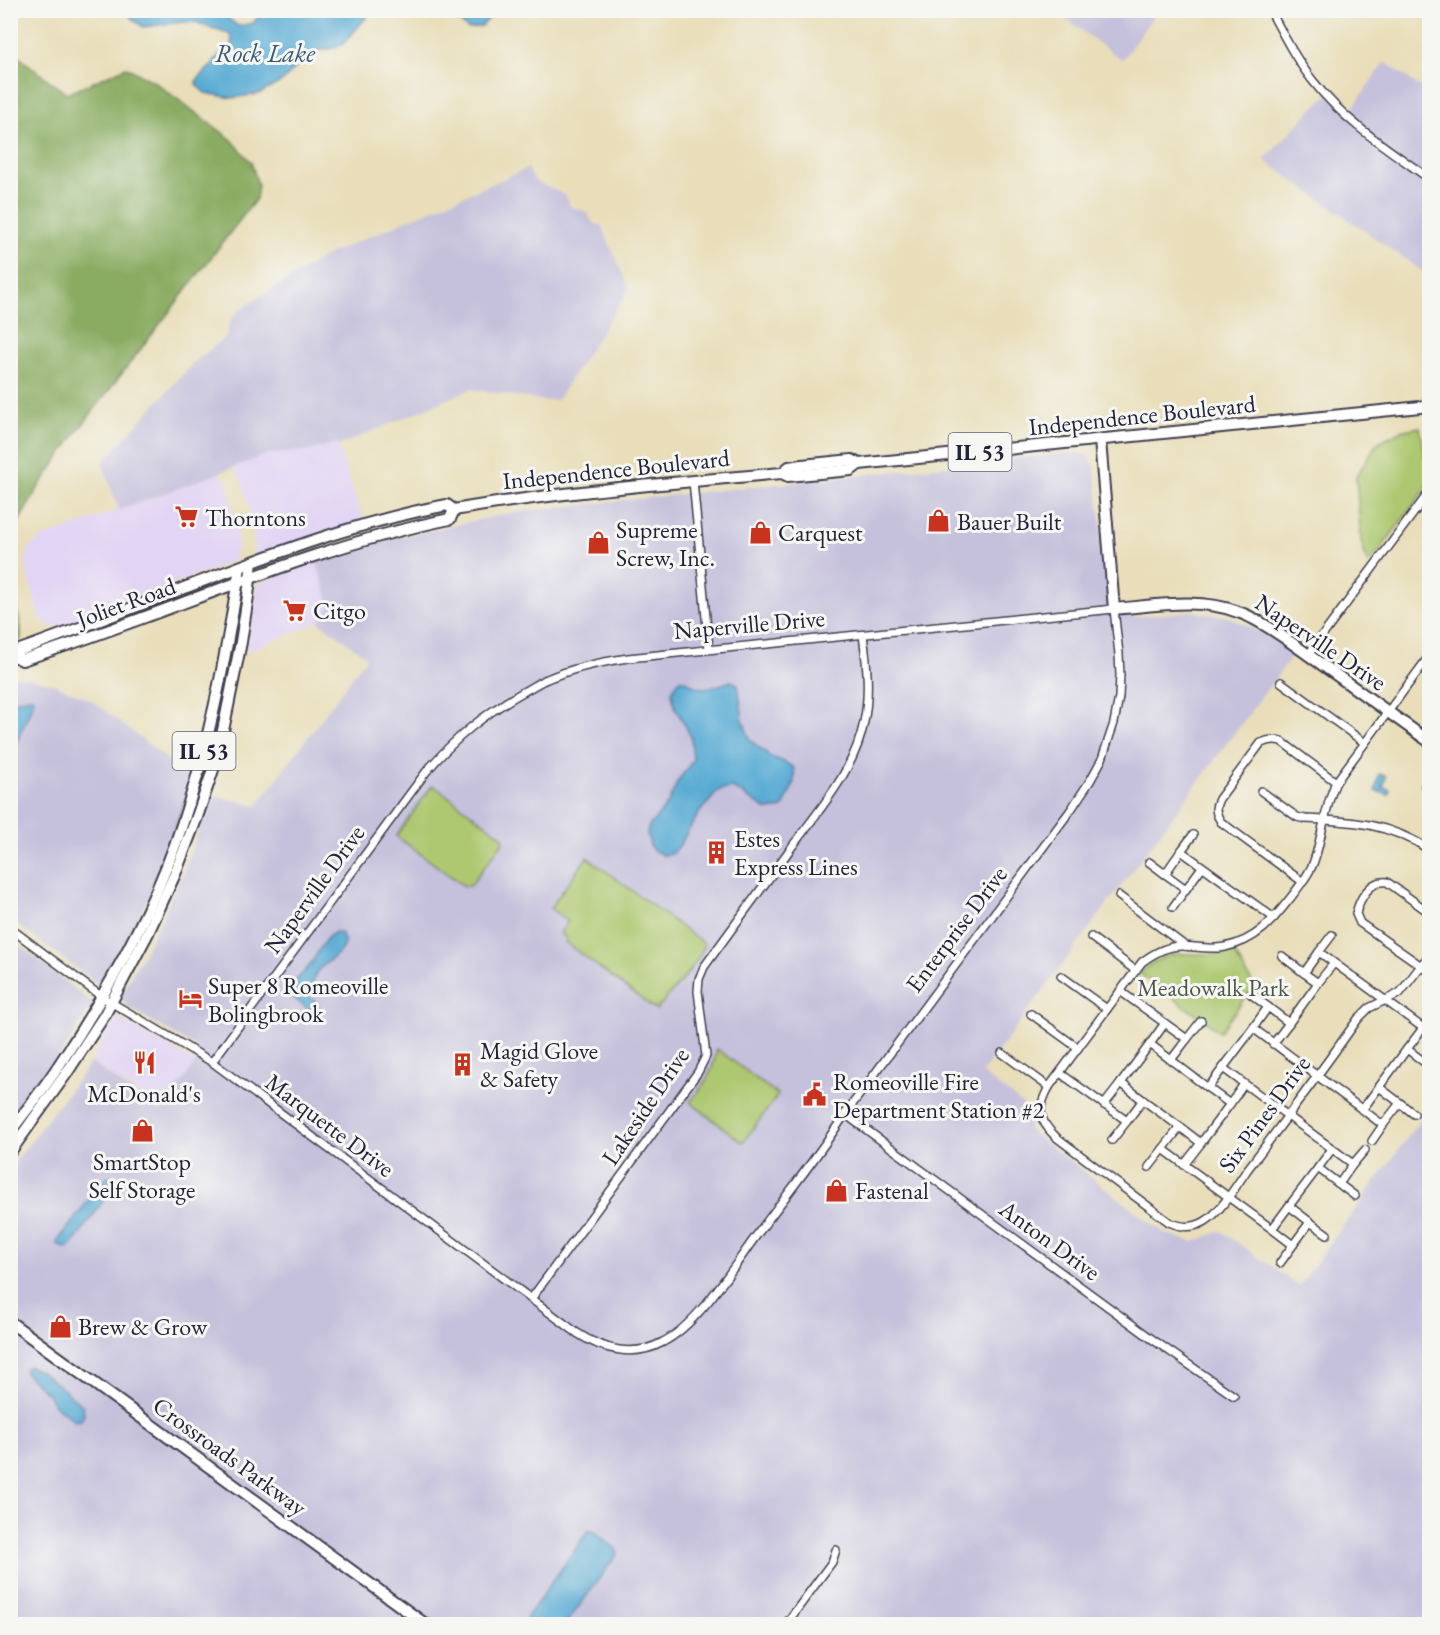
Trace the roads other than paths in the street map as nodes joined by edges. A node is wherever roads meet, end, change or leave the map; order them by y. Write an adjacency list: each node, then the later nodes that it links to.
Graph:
1 (1270, 10): 2 (street)
2 (1430, 179)
3 (1430, 406): 4 (main road, Independence Boulevard / IL 53)
4 (1101, 440): 5 (main road, Independence Boulevard / IL 53); 12 (main road, Enterprise Drive)
5 (693, 481): 7 (main road, Independence Boulevard / IL 53); 14 (street)
6 (1430, 491): 15 (street)
7 (454, 510): 8 (main road, Independence Boulevard / IL 53); 10 (main road, Independence Boulevard / IL 53)
8 (252, 562): 9 (main road, Independence Boulevard / IL 53); 10 (main road, IL 53)
9 (240, 567): 11 (main road, IL 53); 17 (main road, Joliet Road)
10 (251, 579): 11 (main road, Joliet Road); 53 (main road, IL 53)
11 (237, 584): 17 (main road, Joliet Road); 53 (main road, IL 53)
12 (1114, 609): 13 (street, Naperville Drive); 15 (main road, Naperville Drive); 86 (street, Enterprise Drive)
13 (863, 635): 14 (street, Naperville Drive); 113 (street, Lakeside Drive)
14 (709, 649): 71 (street, Naperville Drive)
15 (1308, 655): 19 (main road, Naperville Drive)
16 (1430, 655): 19 (street)
17 (13, 657)
18 (1281, 682): 21 (street)
19 (1388, 712): 20 (main road, Naperville Drive); 21 (street)
20 (1430, 742)
21 (1365, 743): 22 (street)
22 (1336, 782): 24 (street); 31 (street)
23 (1261, 791): 24 (street)
24 (1324, 820): 26 (street); 31 (street)
25 (1193, 835): 27 (street)
26 (1430, 850)
27 (1181, 851): 29 (street); 30 (street)
28 (1149, 862): 30 (street)
29 (1202, 867): 32 (street); 36 (street)
30 (1165, 874): 32 (street)
31 (1303, 882): 36 (street)
32 (1186, 889): 34 (street)
33 (1119, 896): 40 (street)
34 (1173, 907)
35 (1430, 913): 45 (street)
36 (1274, 918): 40 (street)
37 (10, 928): 53 (street, Marquette Drive)
38 (1332, 935): 41 (street)
39 (1091, 937): 46 (street)
40 (1185, 946): 46 (street)
41 (1319, 952): 44 (street); 48 (street)
42 (1430, 954): 45 (street, Six Pines Drive)
43 (1282, 956): 48 (street)
44 (1334, 963): 50 (street); 54 (street)
45 (1421, 966): 47 (street); 54 (street, Six Pines Drive)
46 (1135, 970): 51 (street)
47 (1430, 972)
48 (1304, 973): 50 (street)
49 (1060, 976): 56 (street)
50 (1318, 983): 60 (street)
51 (1120, 991): 56 (street); 59 (street)
52 (1251, 994): 55 (street)
53 (107, 1000): 71 (street, Marquette Drive); 92 (main road, IL 53); 99 (main road, IL 53)
54 (1385, 1000): 62 (street); 75 (street, Six Pines Drive)
55 (1268, 1007): 60 (street); 61 (street)
56 (1107, 1009): 67 (street)
57 (1031, 1014): 67 (street)
58 (1201, 1021): 64 (street)
59 (1165, 1023): 64 (street); 65 (street)
60 (1289, 1023): 66 (street)
61 (1253, 1028): 66 (street); 73 (street)
62 (1423, 1028): 63 (street); 68 (street)
63 (1430, 1033)
64 (1187, 1039): 70 (street)
65 (1150, 1044): 70 (street); 76 (street)
66 (1273, 1044): 75 (street)
67 (1078, 1048): 74 (street)
68 (1407, 1049): 72 (street); 79 (street)
69 (1002, 1053): 78 (street)
70 (1171, 1060): 80 (street)
71 (212, 1062): 113 (street, Marquette Drive)
72 (1429, 1064)
73 (1223, 1068): 77 (street); 80 (street)
74 (1060, 1073): 78 (street); 84 (street)
75 (1317, 1076): 85 (street); 88 (street, Six Pines Drive)
76 (1121, 1083): 81 (street); 84 (street)
77 (1244, 1084): 83 (street); 88 (street)
78 (1048, 1087): 106 (street, Six Pines Drive)
79 (1378, 1087): 82 (street); 85 (street)
80 (1208, 1088): 83 (street)
81 (1143, 1100): 89 (street); 91 (street)
82 (1400, 1103): 87 (street); 90 (street)
83 (1230, 1104): 95 (street)
84 (1104, 1106): 89 (street)
85 (1362, 1110): 90 (street)
86 (845, 1114): 115 (street, Enterprise Drive); 116 (street, Anton Drive)
87 (1414, 1114)
88 (1288, 1116): 97 (street); 106 (street, Six Pines Drive)
89 (1127, 1121): 93 (street)
90 (1383, 1125): 94 (street)
91 (1180, 1127): 95 (street); 96 (street)
92 (10, 1132)
93 (1112, 1140)
94 (1372, 1141)
95 (1201, 1143): 101 (street)
96 (1163, 1149): 101 (street); 102 (street)
97 (1332, 1149): 100 (street); 103 (street)
98 (1365, 1150): 100 (street)
99 (10, 1152)
100 (1353, 1164): 104 (street)
101 (1184, 1165): 106 (street)
102 (1149, 1167)
103 (1318, 1168): 104 (street); 107 (street)
104 (1339, 1184): 105 (street)
105 (1355, 1196)
106 (1227, 1197): 109 (street)
107 (1289, 1206): 108 (street); 109 (street)
108 (1310, 1222): 110 (street); 111 (street)
109 (1272, 1229): 111 (street)
110 (1327, 1234)
111 (1293, 1245): 112 (street)
112 (1280, 1263)
113 (531, 1299): 115 (street, Marquette Drive)
114 (10, 1322): 118 (main road, Crossroads Parkway)
115 (626, 1351)
116 (1234, 1396)
117 (836, 1550): 119 (street)
118 (425, 1624)
119 (786, 1624)

